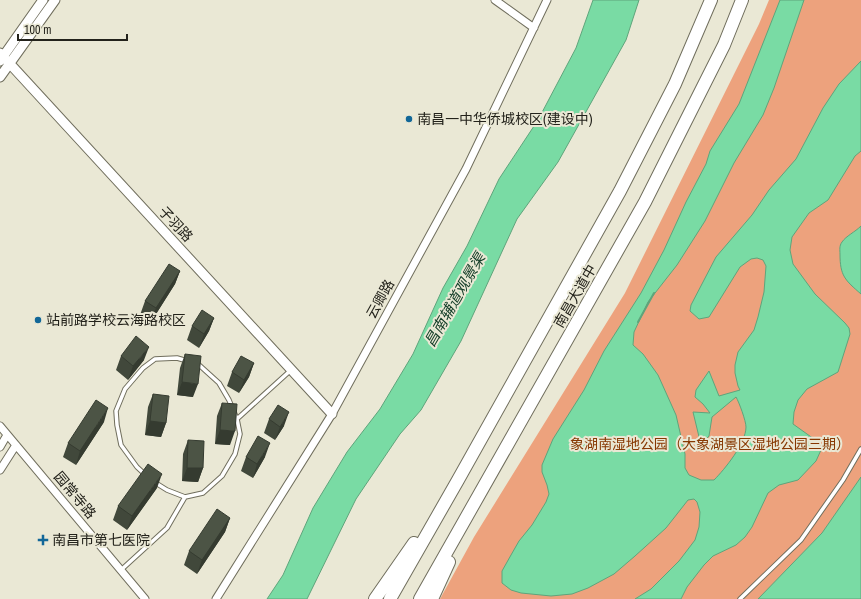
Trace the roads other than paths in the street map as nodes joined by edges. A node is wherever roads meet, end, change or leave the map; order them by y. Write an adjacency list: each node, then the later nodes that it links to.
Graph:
1 (43, 0): 8 (street)
2 (54, 0): 8 (street)
3 (495, 0): 7 (street)
4 (547, 0): 7 (street, 云卿路)
5 (711, 0): 19 (highway, 南昌大道中)
6 (742, 0): 21 (highway, 南昌大道中)
7 (534, 28): 11 (street, 云卿路)
8 (3, 58): 9 (street); 10 (street, 子羽路)
9 (0, 77)
10 (292, 370): 11 (street, 子羽路); 12 (lane)
11 (332, 414): 24 (street, 云卿路)
12 (236, 419): 20 (lane); 20 (lane)
13 (0, 426): 14 (street, 园常寺路)
14 (7, 435): 15 (street, 园常寺路); 16 (street)
15 (16, 445): 18 (street); 22 (street, 园常寺路)
16 (0, 447)
17 (861, 448): 29 (lane)
18 (0, 470)
19 (458, 480): 25 (highway); 26 (highway, 南昌大道中)
20 (185, 497): 22 (lane)
21 (477, 498): 27 (highway, 南昌大道中); 28 (highway)
22 (121, 570): 23 (street, 园常寺路)
23 (145, 599)
24 (216, 599)
25 (375, 599)
26 (390, 599)
27 (420, 599)
28 (432, 599)
29 (740, 599)

